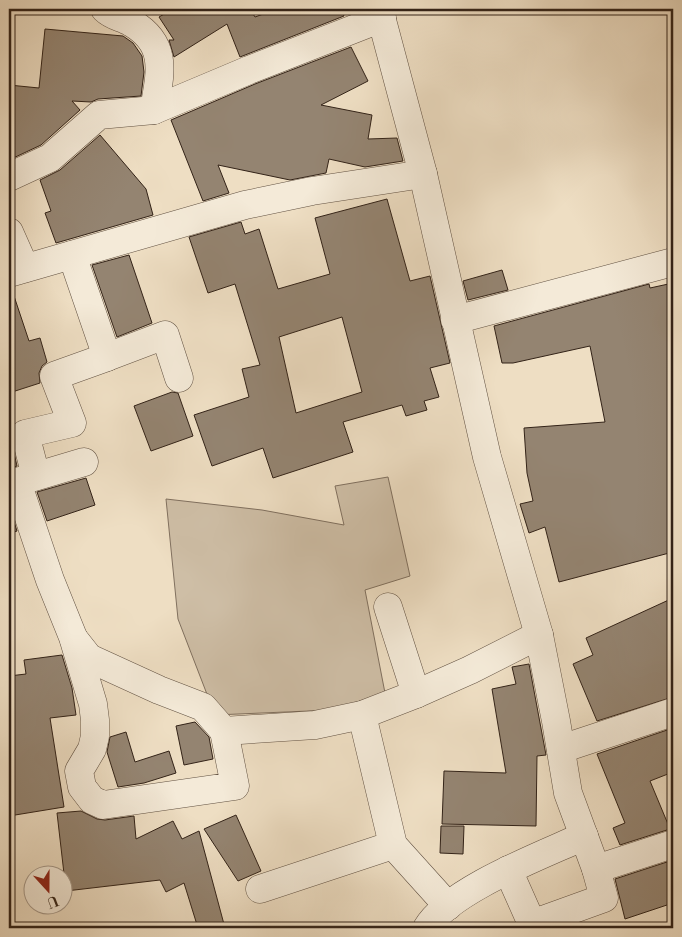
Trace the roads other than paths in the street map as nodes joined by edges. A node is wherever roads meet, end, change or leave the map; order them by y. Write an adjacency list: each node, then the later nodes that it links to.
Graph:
1 (105, 9): 3 (street)
2 (381, 13): 3 (street); 4 (street)
3 (154, 110): 5 (street)
4 (423, 174): 7 (street); 10 (street)
5 (9, 177)
6 (9, 232): 9 (street)
7 (72, 254): 9 (street); 11 (street)
8 (673, 262): 10 (street)
9 (17, 270)
10 (455, 320): 16 (street)
11 (107, 357): 12 (street); 14 (street)
12 (180, 378)
13 (84, 462): 14 (street)
14 (36, 476): 17 (street)
15 (388, 607): 18 (street)
16 (539, 635): 18 (street); 22 (street)
17 (73, 637): 21 (street); 21 (street)
18 (416, 694): 20 (street)
19 (673, 712): 22 (street)
20 (362, 715): 21 (street); 24 (street)
21 (224, 731)
22 (561, 749): 23 (street)
23 (584, 836): 26 (street); 27 (street)
24 (393, 844): 28 (street); 29 (street)
25 (673, 844): 26 (street)
26 (596, 869): 27 (street)
27 (508, 870): 29 (street)
28 (260, 889)
29 (448, 906): 30 (street)
30 (427, 928)

